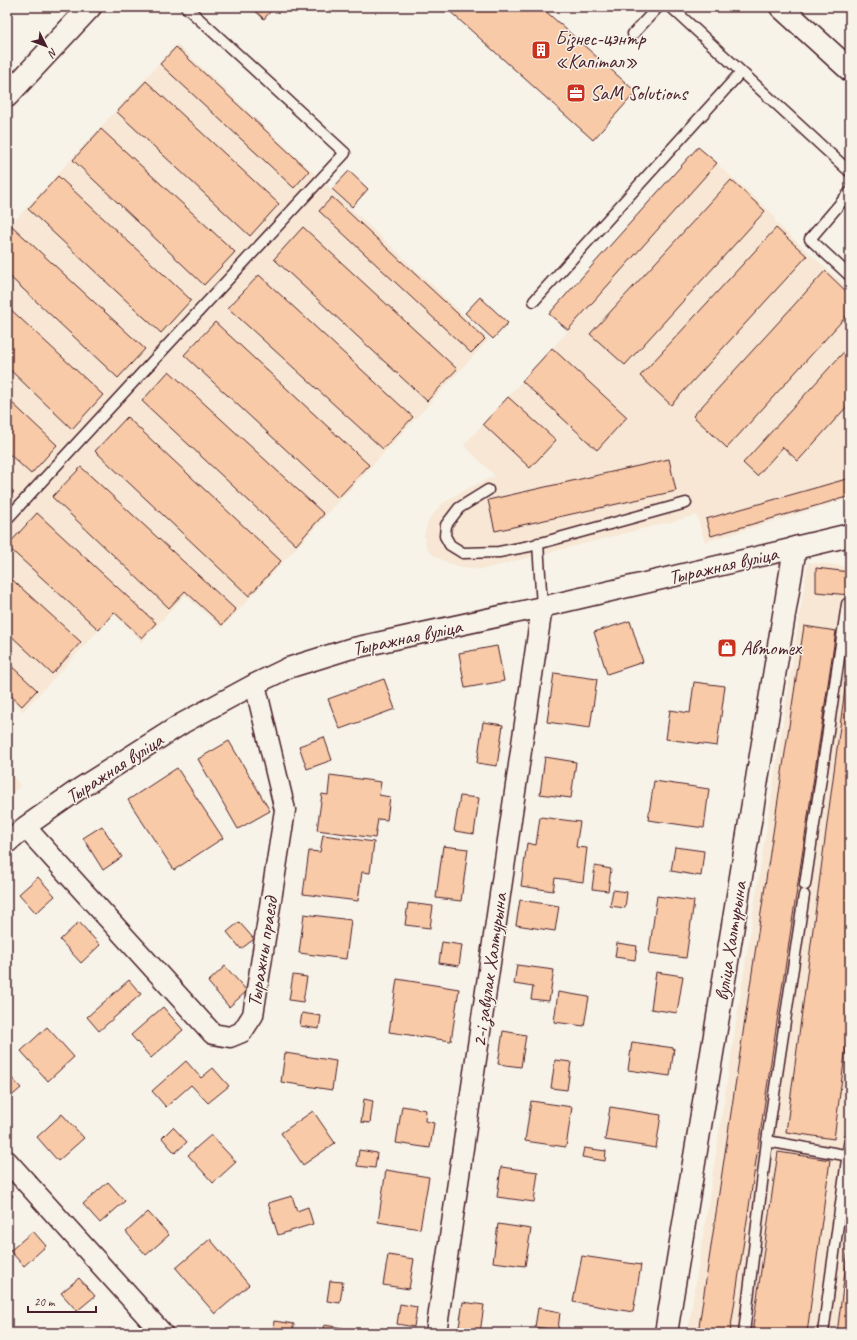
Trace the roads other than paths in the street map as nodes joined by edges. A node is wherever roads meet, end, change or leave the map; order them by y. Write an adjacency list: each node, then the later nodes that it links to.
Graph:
1 (90, 7): 9 (street)
2 (186, 7): 16 (lane)
3 (658, 7): 6 (lane)
4 (671, 7): 8 (lane)
5 (781, 7): 7 (street)
6 (633, 34)
7 (850, 70)
8 (741, 72): 10 (lane); 13 (lane)
9 (7, 96)
10 (850, 172)
11 (850, 192): 12 (lane)
12 (850, 276)
13 (534, 301)
14 (488, 490): 18 (lane)
15 (686, 503): 18 (lane)
16 (7, 519)
17 (850, 535): 19 (street, Тыражная вуліца)
18 (538, 543): 21 (lane)
19 (795, 548): 21 (street, Тыражная вуліца); 31 (street, вуліца Халтурына)
20 (850, 604): 26 (lane)
21 (542, 607): 22 (street, Тыражная вуліца); 30 (street, 2-і завулак Халтурына)
22 (255, 684): 23 (street, Тыражная вуліца); 23 (street, Тыражны праезд)
23 (25, 827): 24 (street, Тыражная вуліца)
24 (7, 843)
25 (850, 1138): 27 (lane)
26 (767, 1141): 27 (lane); 32 (lane)
27 (849, 1156): 33 (lane)
28 (7, 1161): 29 (street)
29 (162, 1333)
30 (436, 1333)
31 (666, 1333)
32 (744, 1333)
33 (823, 1333)

